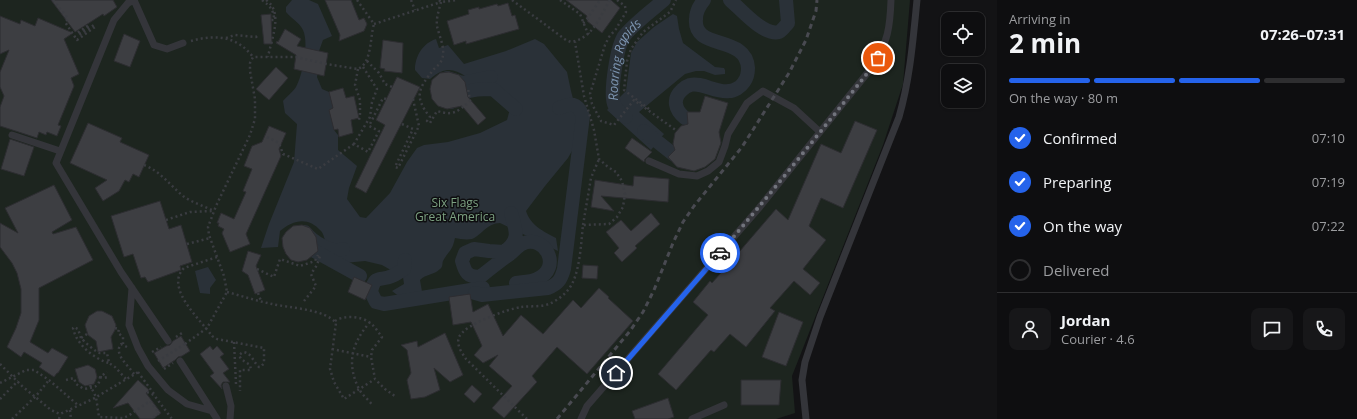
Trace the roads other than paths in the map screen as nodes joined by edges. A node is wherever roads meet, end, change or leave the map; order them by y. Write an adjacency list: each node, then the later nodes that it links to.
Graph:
1 (134, 0): 4 (lane); 7 (lane)
2 (891, 0): 5 (lane)
3 (917, 0): 19 (lane)
4 (183, 43)
5 (820, 132): 8 (lane); 17 (lane)
6 (12, 135): 7 (lane)
7 (60, 151): 9 (lane)
8 (649, 161)
9 (132, 288): 10 (lane); 14 (lane)
10 (168, 341)
11 (180, 361): 14 (lane)
12 (226, 386): 16 (lane)
13 (724, 405): 18 (lane)
14 (212, 411): 15 (lane)
15 (217, 419)
16 (230, 419)
17 (581, 419)
18 (692, 419)
19 (806, 419)

